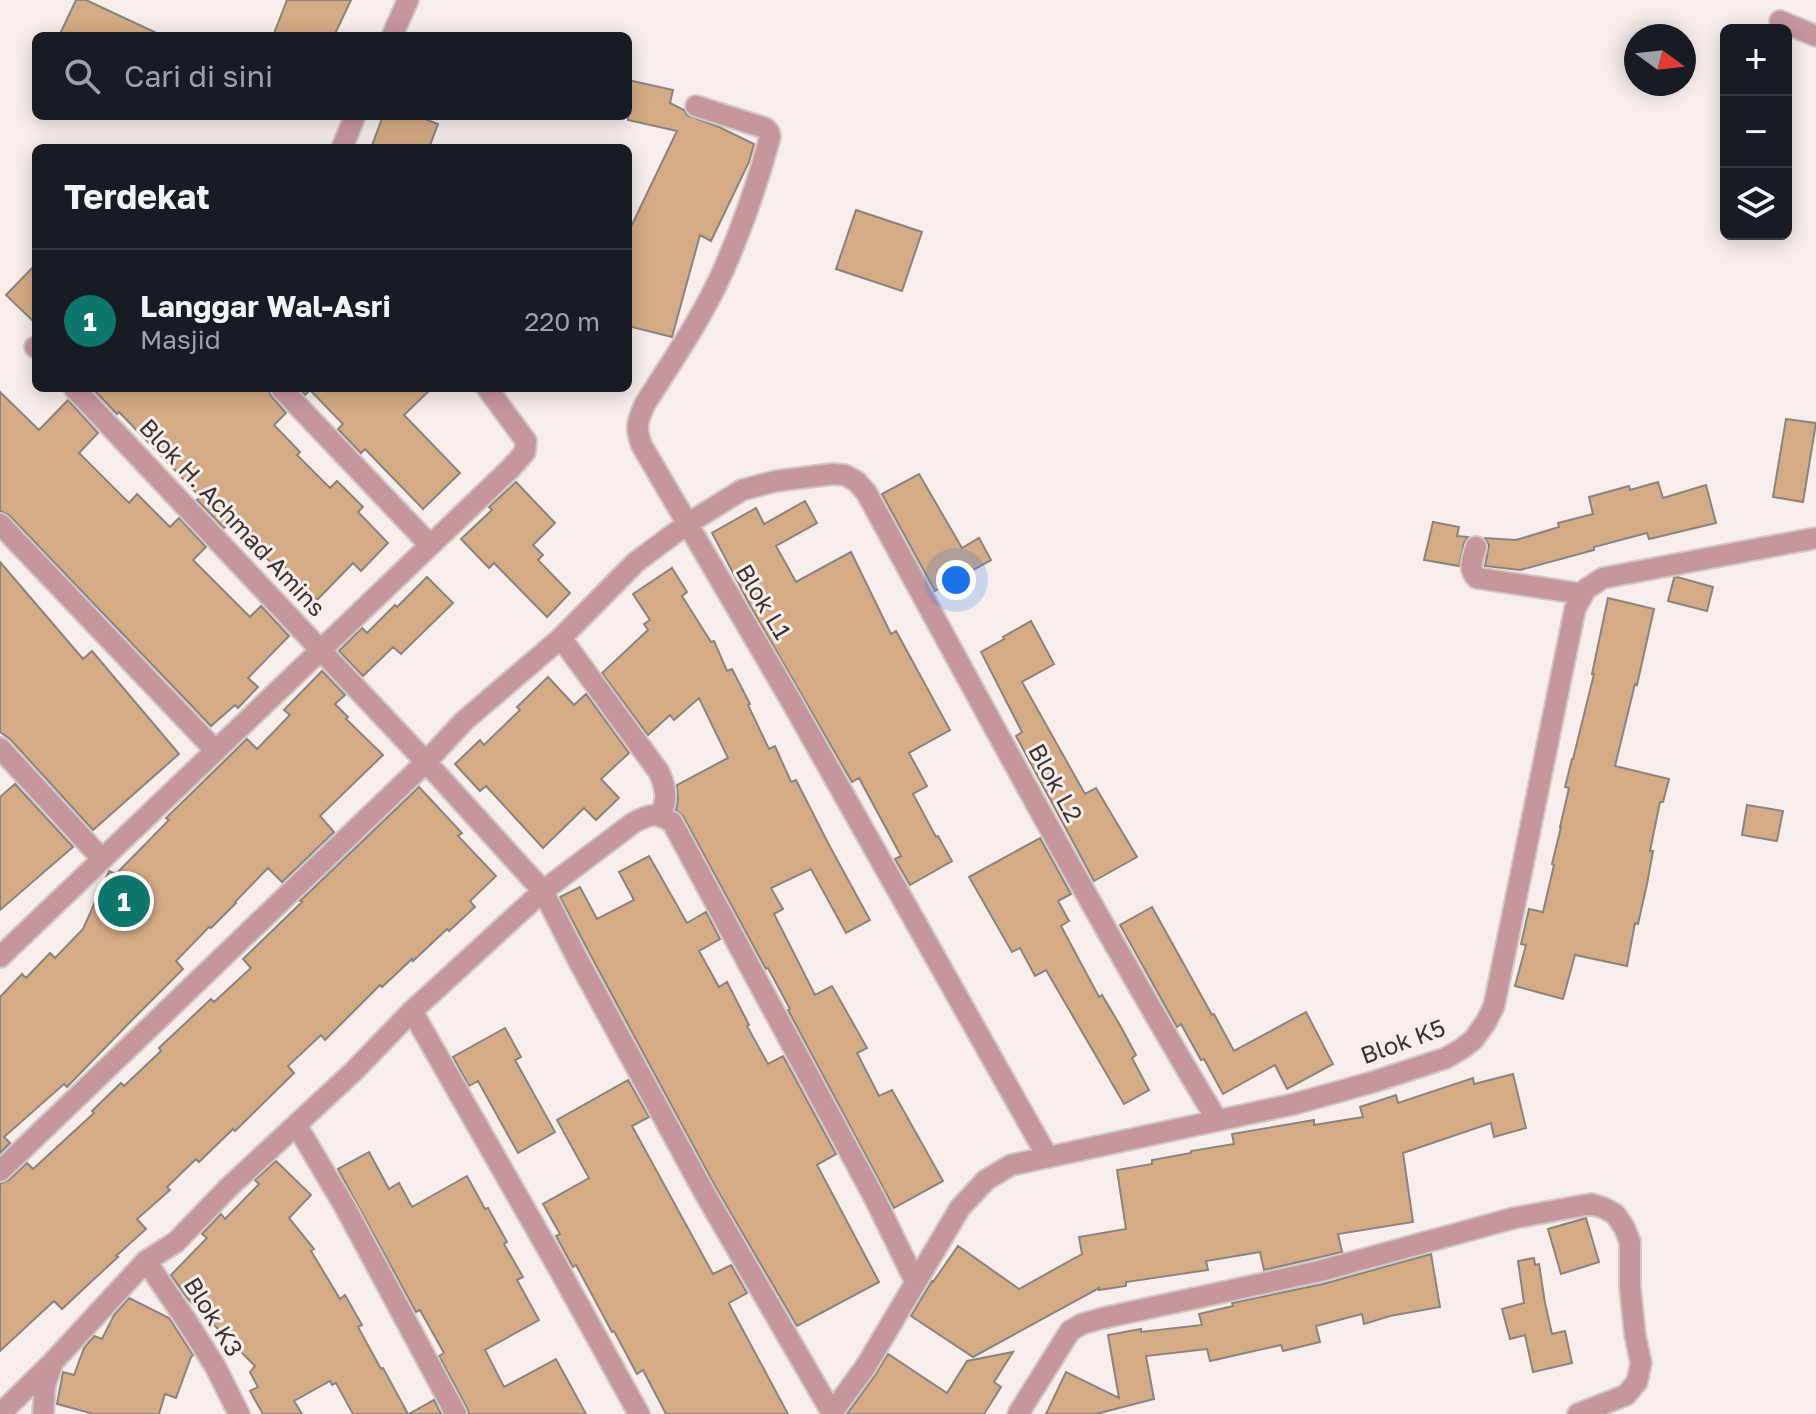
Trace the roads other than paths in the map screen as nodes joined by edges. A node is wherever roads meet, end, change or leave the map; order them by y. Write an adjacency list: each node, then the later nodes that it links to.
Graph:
1 (408, 0): 3 (street)
2 (1780, 21): 4 (street)
3 (394, 32)
4 (1816, 36)
5 (696, 106): 12 (street, Blok L1)
6 (353, 120): 7 (street)
7 (344, 144)
8 (78, 392): 18 (street, Blok H. Achmad Amins)
9 (285, 392): 14 (street)
10 (490, 392): 14 (street)
11 (0, 524): 20 (street)
12 (687, 524): 17 (street); 27 (street, Blok L2); 29 (street, Blok L1)
13 (1816, 538): 16 (street)
14 (429, 544): 18 (street)
15 (1476, 547): 16 (street)
16 (1583, 594): 27 (street, Blok K5)
17 (561, 638): 21 (street); 22 (street)
18 (320, 650): 20 (street); 21 (street, Blok H. Achmad Amins)
19 (0, 748): 23 (street)
20 (216, 751): 23 (street)
21 (426, 762): 24 (street, Blok H. Achmad Amins); 30 (street)
22 (661, 816): 24 (street); 32 (street)
23 (102, 859): 25 (street)
24 (543, 891): 26 (street); 39 (street, Blok H. Achmad Amins)
25 (0, 957)
26 (412, 1011): 28 (street); 38 (street)
27 (1217, 1120): 29 (street, Blok K5)
28 (297, 1126): 31 (street); 37 (street)
29 (1047, 1156): 32 (street, Blok K5)
30 (0, 1171)
31 (146, 1261): 33 (street); 34 (street, Blok K3)
32 (915, 1281): 39 (street, Blok K5)
33 (53, 1362): 35 (street); 36 (street)
34 (232, 1410)
35 (0, 1414)
36 (43, 1414)
37 (456, 1414)
38 (639, 1414)
39 (831, 1414)
40 (1018, 1414): 41 (street)
41 (1578, 1414)

